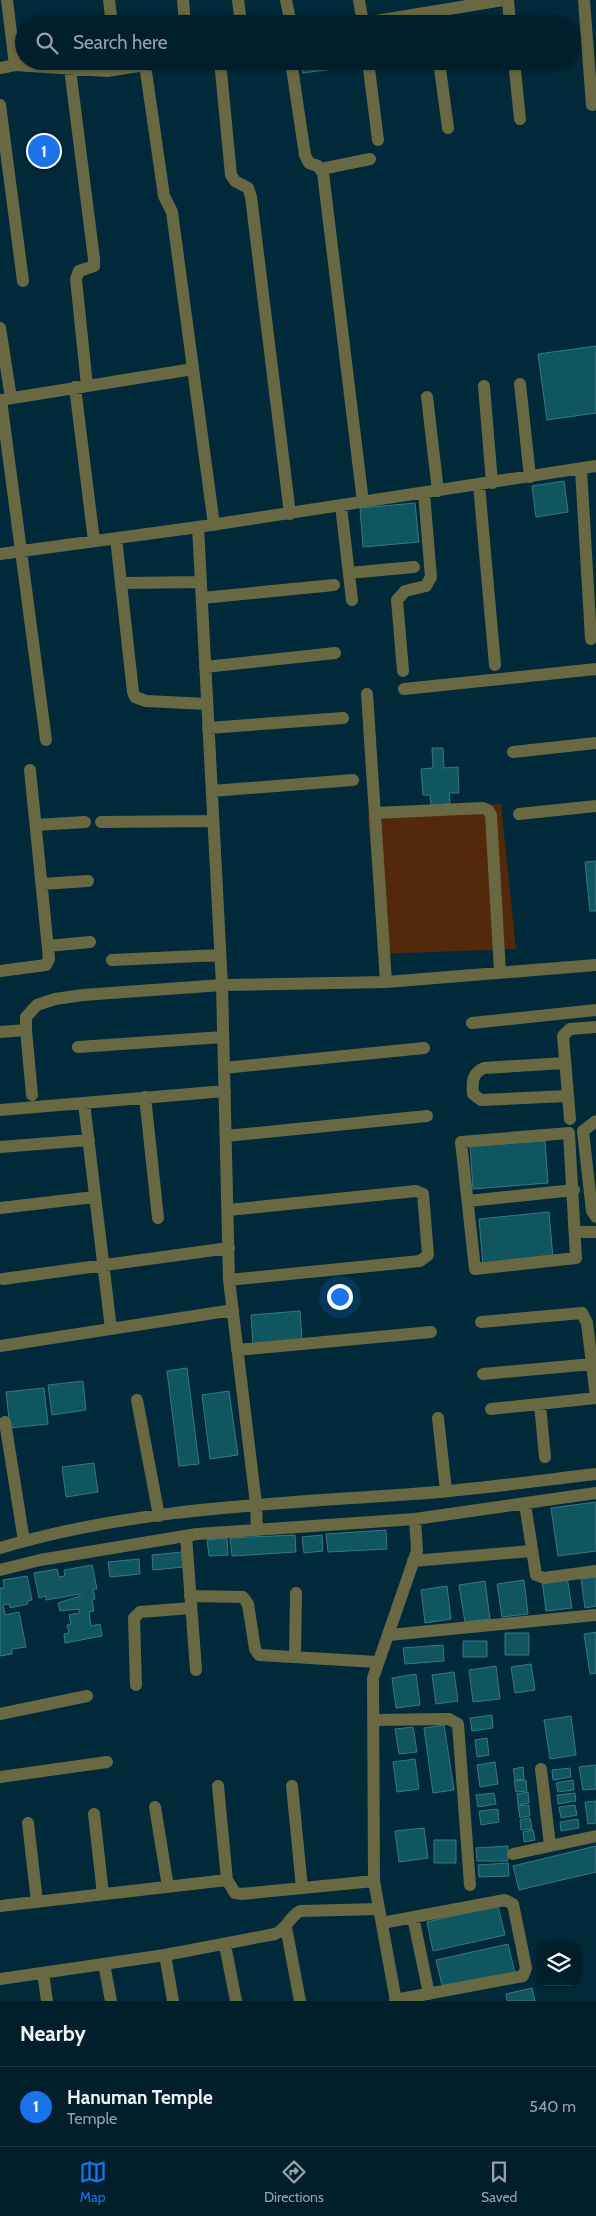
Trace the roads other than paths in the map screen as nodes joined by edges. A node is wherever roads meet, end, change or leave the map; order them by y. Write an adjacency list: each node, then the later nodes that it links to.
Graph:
1 (7, 0): 18 (street)
2 (109, 0): 11 (street)
3 (183, 0): 12 (street)
4 (238, 0): 13 (street)
5 (286, 0): 14 (street)
6 (359, 0): 15 (street)
7 (503, 0): 10 (street)
8 (508, 0): 17 (street)
9 (584, 0): 28 (street)
10 (434, 12): 16 (street)
11 (111, 15)
12 (184, 15)
13 (239, 15)
14 (289, 15)
15 (360, 15)
16 (414, 15)
17 (509, 15)
18 (15, 66): 19 (street)
19 (0, 68)
20 (70, 70): 39 (street)
21 (146, 70): 36 (street)
22 (221, 70): 50 (street)
23 (292, 70): 33 (street)
24 (369, 70): 31 (street)
25 (440, 70): 30 (street)
26 (515, 70): 29 (street)
27 (0, 105): 34 (street)
28 (592, 105)
29 (520, 119)
30 (448, 128)
31 (378, 140)
32 (370, 159): 33 (street)
33 (321, 169): 48 (street)
34 (23, 281)
35 (0, 328): 41 (street)
36 (193, 369): 39 (street); 51 (street)
37 (520, 384): 44 (street)
38 (484, 386): 45 (street)
39 (81, 387): 41 (street); 54 (street)
40 (427, 397): 46 (street)
41 (4, 399): 55 (street)
42 (596, 466): 43 (street)
43 (581, 469): 44 (street); 64 (street)
44 (530, 477): 45 (street)
45 (485, 484): 46 (street); 66 (street)
46 (438, 491): 47 (street)
47 (424, 493): 48 (street); 69 (street)
48 (363, 502): 49 (street)
49 (341, 506): 50 (street); 58 (street)
50 (290, 514): 51 (street)
51 (214, 525): 52 (street)
52 (198, 527): 53 (street); 59 (street)
53 (116, 538): 54 (street); 60 (street)
54 (94, 541): 55 (street)
55 (21, 551): 56 (street); 75 (street)
56 (0, 554)
57 (414, 567): 58 (street)
58 (349, 573): 63 (street)
59 (201, 582): 60 (street); 62 (street)
60 (120, 583): 72 (street)
61 (334, 585): 62 (street)
62 (202, 598): 67 (street)
63 (352, 600)
64 (591, 640)
65 (335, 652): 67 (street)
66 (495, 665)
67 (205, 667): 72 (street)
68 (596, 669): 70 (street)
69 (403, 671)
70 (404, 689)
71 (367, 694): 82 (street)
72 (207, 704): 74 (street)
73 (343, 718): 74 (street)
74 (208, 728): 80 (street)
75 (46, 740)
76 (596, 744): 77 (street)
77 (513, 752)
78 (30, 770): 87 (street)
79 (352, 780): 80 (street)
80 (212, 791): 84 (street)
81 (596, 806): 83 (street)
82 (375, 813): 96 (street); 97 (street)
83 (519, 814)
84 (213, 821): 86 (street); 92 (street)
85 (85, 822): 87 (street)
86 (101, 822)
87 (36, 825): 89 (street)
88 (88, 881): 89 (street)
89 (42, 884): 91 (street)
90 (90, 942): 91 (street)
91 (48, 946): 95 (street)
92 (220, 955): 93 (street); 98 (street)
93 (112, 960)
94 (596, 965): 96 (street)
95 (0, 971)
96 (500, 972): 97 (street)
97 (386, 982): 98 (street)
98 (222, 985): 102 (street); 104 (street)
99 (596, 1010): 100 (street)
100 (472, 1023)
101 (596, 1027): 107 (street)
102 (26, 1030): 103 (street); 110 (street)
103 (0, 1032)
104 (223, 1037): 105 (street); 108 (street)
105 (78, 1047)
106 (424, 1048): 108 (street)
107 (564, 1063): 111 (street); 111 (street)
108 (224, 1068): 109 (street)
109 (225, 1091): 112 (street); 118 (street)
110 (32, 1095)
111 (568, 1096): 116 (street)
112 (145, 1098): 113 (street); 127 (street)
113 (84, 1103): 114 (street); 119 (street)
114 (0, 1110)
115 (427, 1116): 118 (street)
116 (570, 1119)
117 (596, 1120): 126 (street)
118 (226, 1136): 125 (street)
119 (88, 1140): 120 (street); 122 (street)
120 (0, 1147)
121 (574, 1190): 123 (street); 123 (street); 128 (street)
122 (94, 1197): 124 (street); 131 (street)
123 (468, 1201): 128 (street)
124 (0, 1208)
125 (228, 1210): 130 (street); 133 (street)
126 (596, 1217)
127 (158, 1218)
128 (575, 1232): 129 (street)
129 (596, 1232)
130 (229, 1248): 131 (street); 133 (street)
131 (102, 1264): 132 (street); 136 (street)
132 (3, 1278)
133 (229, 1280): 134 (street)
134 (233, 1310): 136 (street); 139 (street)
135 (482, 1322): 140 (street)
136 (111, 1329): 138 (street)
137 (431, 1332): 139 (street)
138 (0, 1346)
139 (237, 1350): 153 (street)
140 (592, 1364): 141 (street); 142 (street)
141 (483, 1374)
142 (596, 1398): 144 (street)
143 (137, 1400): 155 (street)
144 (540, 1405): 145 (street); 148 (street)
145 (490, 1409)
146 (438, 1418): 151 (street)
147 (5, 1422): 149 (street)
148 (546, 1457)
149 (5, 1461): 159 (street)
150 (596, 1474): 151 (street)
151 (446, 1491): 153 (street)
152 (596, 1493): 154 (street)
153 (256, 1504): 155 (street); 157 (street)
154 (525, 1504): 156 (street); 161 (street)
155 (159, 1516): 159 (street)
156 (415, 1519): 157 (street); 162 (street)
157 (257, 1530): 158 (street)
158 (186, 1536): 163 (street); 166 (street)
159 (24, 1541): 160 (street)
160 (0, 1548)
161 (531, 1551): 162 (street); 164 (street)
162 (413, 1561): 168 (street)
163 (0, 1570)
164 (596, 1571)
165 (296, 1592): 169 (street)
166 (191, 1602): 169 (street); 171 (street); 172 (street)
167 (596, 1615): 168 (street)
168 (389, 1635): 170 (street)
169 (295, 1657): 170 (street)
170 (377, 1662): 175 (street)
171 (196, 1670)
172 (136, 1686)
173 (87, 1696): 174 (street)
174 (0, 1714)
175 (373, 1720): 188 (street); 189 (street)
176 (107, 1762): 178 (street)
177 (541, 1770): 185 (street)
178 (0, 1777)
179 (218, 1786): 187 (street)
180 (292, 1786): 191 (street)
181 (156, 1807): 190 (street)
182 (94, 1814): 192 (street)
183 (28, 1824): 193 (street)
184 (596, 1836): 185 (street)
185 (550, 1845): 186 (street)
186 (513, 1854)
187 (227, 1880): 190 (street); 191 (street)
188 (374, 1881): 191 (street); 195 (street)
189 (470, 1885)
190 (168, 1887): 192 (street)
191 (302, 1888)
192 (103, 1894): 193 (street)
193 (37, 1902): 194 (street)
194 (0, 1906)
195 (379, 1909): 197 (street); 198 (street)
196 (413, 1917): 197 (street); 204 (street); 204 (street)
197 (382, 1923): 210 (street)
198 (286, 1927): 199 (street); 209 (street)
199 (225, 1945): 200 (street); 208 (street)
200 (165, 1955): 201 (street); 207 (street)
201 (104, 1964): 202 (street); 206 (street)
202 (43, 1973): 203 (street); 205 (street)
203 (0, 1979)
204 (429, 1994): 210 (street)
205 (47, 2001)
206 (111, 2001)
207 (173, 2001)
208 (236, 2001)
209 (300, 2001)
210 (395, 2001)

